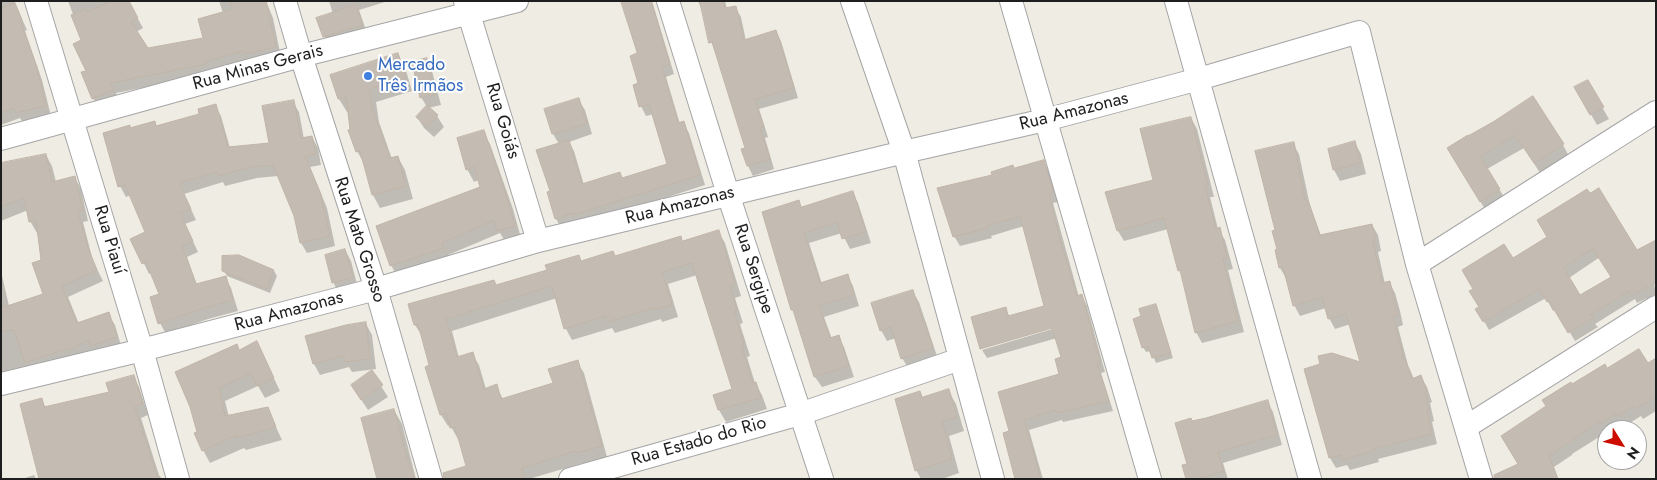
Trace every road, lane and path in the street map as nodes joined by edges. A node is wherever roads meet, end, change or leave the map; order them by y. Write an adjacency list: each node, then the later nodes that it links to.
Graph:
1 (36, 1): 12 (street, Rua Piauí)
2 (285, 1): 9 (street, Rua Mato Grosso)
3 (517, 1): 8 (street, Rua Minas Gerais)
4 (668, 1): 16 (street, Rua Sergipe)
5 (852, 1): 15 (street)
6 (1011, 1): 13 (street)
7 (1176, 1): 10 (street)
8 (467, 8): 9 (street, Rua Minas Gerais); 17 (street, Rua Goiás)
9 (301, 56): 12 (street, Rua Minas Gerais); 19 (street, Rua Mato Grosso)
10 (1199, 78): 13 (street, Rua Amazonas); 18 (street, Rua Amazonas); 32 (street)
11 (1656, 112): 18 (street)
12 (72, 119): 14 (street, Rua Minas Gerais); 21 (street, Rua Piauí)
13 (1045, 120): 15 (street, Rua Amazonas); 31 (street)
14 (1, 139)
15 (904, 152): 16 (street, Rua Amazonas); 22 (street)
16 (728, 194): 17 (street, Rua Amazonas); 24 (street, Rua Sergipe)
17 (538, 241): 19 (street, Rua Amazonas)
18 (1417, 264): 25 (street)
19 (376, 289): 21 (street, Rua Amazonas); 27 (street, Rua Mato Grosso)
20 (1656, 307): 25 (street)
21 (142, 350): 23 (street, Rua Amazonas); 26 (street, Rua Piauí)
22 (960, 359): 24 (street, Rua Estado do Rio); 30 (street)
23 (1, 384)
24 (800, 414): 28 (street, Rua Estado do Rio); 29 (street, Rua Sergipe)
25 (1466, 427): 33 (street)
26 (178, 479)
27 (431, 479)
28 (570, 479)
29 (822, 479)
30 (993, 479)
31 (1150, 479)
32 (1310, 479)
33 (1481, 479)

